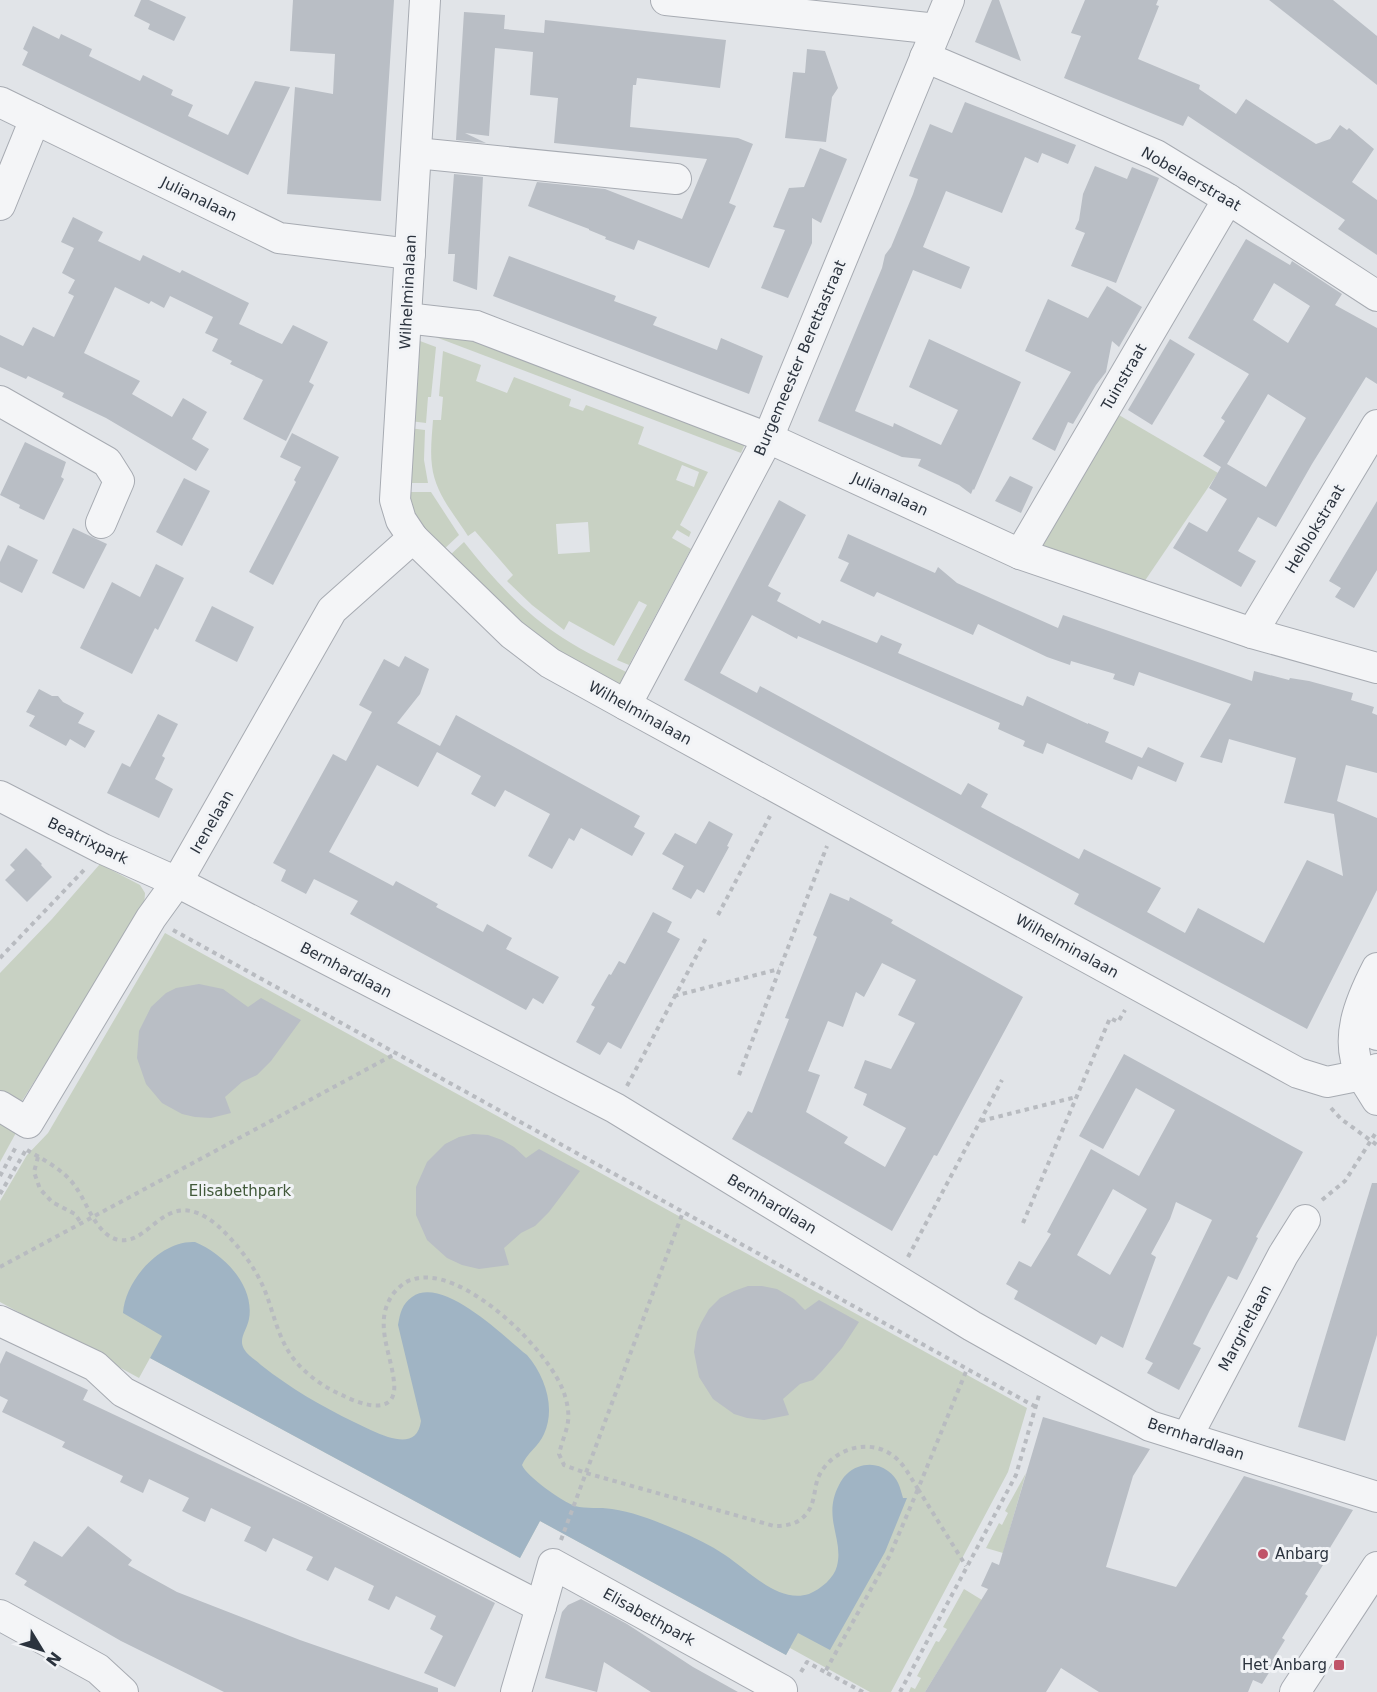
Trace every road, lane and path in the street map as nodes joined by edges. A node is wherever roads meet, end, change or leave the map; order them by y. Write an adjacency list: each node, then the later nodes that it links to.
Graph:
1 (425, 0): 8 (street, Wilhelminalaan)
2 (666, 0): 4 (street)
3 (949, 0): 4 (street, Burgemeester Berettastraat)
4 (936, 30): 5 (street, Burgemeester Berettastraat)
5 (925, 57): 10 (street, Nobelaerstraat); 17 (street, Burgemeester Berettastraat)
6 (0, 102): 7 (street, Julianalaan)
7 (35, 119): 11 (street); 12 (street, Julianalaan)
8 (416, 153): 9 (street); 12 (street, Wilhelminalaan)
9 (676, 179)
10 (1228, 200): 13 (street, Nobelaerstraat); 20 (street, Tuinstraat)
11 (0, 206)
12 (410, 254): 14 (street, Wilhelminalaan)
13 (1377, 296)
14 (406, 318): 17 (street, Julianalaan); 19 (street, Wilhelminalaan)
15 (0, 401): 18 (street)
16 (1377, 425): 21 (street, Helblokstraat)
17 (768, 438): 20 (street, Julianalaan); 23 (street, Burgemeester Berettastraat)
18 (101, 523)
19 (413, 538): 23 (street, Wilhelminalaan); 28 (street, Irenelaan)
20 (1020, 554): 21 (street, Julianalaan)
21 (1252, 633): 22 (street, Julianalaan)
22 (1377, 668)
23 (626, 705): 24 (street, Wilhelminalaan)
24 (783, 791): 26 (street, Wilhelminalaan); 29 (path)
25 (0, 796): 27 (street, Beatrixpark)
26 (837, 820): 34 (path); 35 (street, Wilhelminalaan)
27 (103, 849): 28 (street, Beatrixpark); 32 (path)
28 (177, 882): 30 (street, Irenelaan); 47 (street, Bernhardlaan)
29 (718, 915)
30 (151, 918): 39 (path); 46 (street, Irenelaan)
31 (707, 936): 36 (path)
32 (0, 958)
33 (1377, 968): 40 (street)
34 (780, 969): 36 (path); 41 (path)
35 (1138, 985): 43 (street, Wilhelminalaan); 44 (path)
36 (675, 996): 47 (path)
37 (1377, 996): 38 (street)
38 (1377, 1035)
39 (396, 1053): 54 (path); 55 (path)
40 (1369, 1072): 43 (street, Wilhelminalaan); 45 (street)
41 (739, 1075)
42 (1002, 1080): 48 (path)
43 (1327, 1082): 50 (path)
44 (1077, 1097): 48 (path); 58 (path)
45 (1377, 1100)
46 (0, 1106)
47 (615, 1108): 60 (street, Bernhardlaan)
48 (981, 1121): 60 (path)
49 (1377, 1131): 50 (path)
50 (1370, 1139): 51 (path); 56 (path)
51 (1377, 1145)
52 (38, 1157): 53 (path); 55 (path); 57 (path)
53 (0, 1194)
54 (683, 1212): 62 (path); 64 (path)
55 (94, 1216): 57 (path); 64 (path)
56 (1305, 1220): 63 (street, Margrietlaan)
57 (81, 1223): 59 (path)
58 (1023, 1223)
59 (0, 1267)
60 (895, 1280): 63 (street, Bernhardlaan)
61 (0, 1320): 70 (street)
62 (967, 1369): 65 (path); 68 (path)
63 (1187, 1437): 66 (street, Bernhardlaan)
64 (586, 1473): 65 (path); 67 (path)
65 (918, 1489): 68 (path); 75 (path)
66 (1377, 1497)
67 (561, 1541)
68 (967, 1567): 76 (path)
69 (1377, 1567): 77 (street)
70 (541, 1608): 72 (street, Elisabethpark); 74 (street, Elisabethpark)
71 (0, 1615): 73 (street)
72 (527, 1689)
73 (123, 1692)
74 (781, 1692)
75 (863, 1692)
76 (900, 1692)
77 (1295, 1692)

